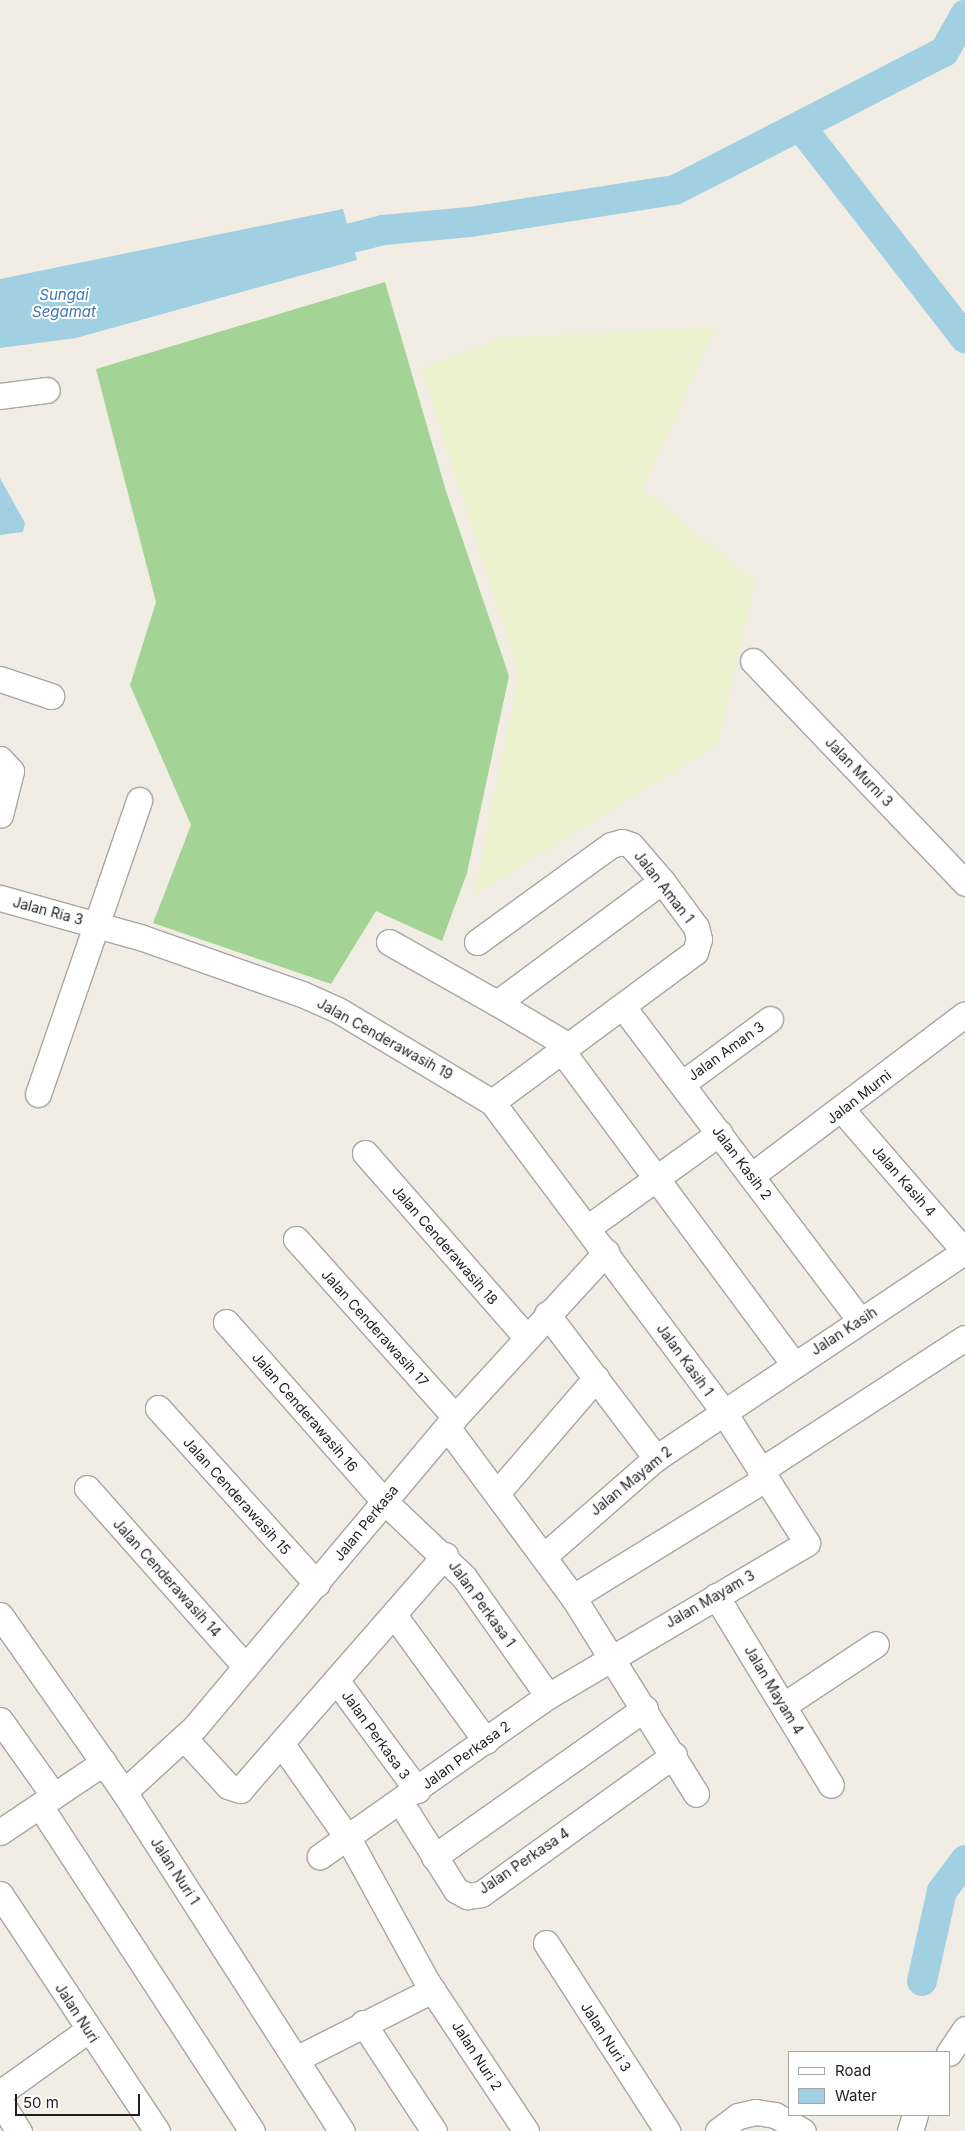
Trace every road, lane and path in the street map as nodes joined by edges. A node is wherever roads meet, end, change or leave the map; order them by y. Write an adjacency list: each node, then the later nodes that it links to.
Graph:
1 (47, 390): 2 (street)
2 (0, 396)
3 (753, 661): 10 (street, Jalan Murni 3)
4 (0, 679): 5 (street)
5 (51, 696)
6 (0, 759): 8 (street)
7 (139, 800): 12 (street)
8 (0, 815)
9 (662, 881): 14 (street, Jalan Aman 1); 15 (street); 16 (street, Jalan Aman 1)
10 (965, 883)
11 (0, 898): 12 (street, Jalan Ria 3)
12 (96, 924): 21 (street); 22 (street, Jalan Cenderawasih 19)
13 (389, 942): 15 (street)
14 (478, 942)
15 (498, 1004): 19 (street)
16 (623, 1007): 19 (street, Jalan Aman 1); 20 (street, Jalan Kasih 2)
17 (964, 1017): 23 (street, Jalan Murni)
18 (770, 1019): 20 (street, Jalan Aman 3)
19 (565, 1048): 22 (street, Jalan Aman 1); 27 (street)
20 (683, 1083): 24 (street, Jalan Kasih 2)
21 (38, 1094)
22 (492, 1102): 28 (street, Jalan Cenderawasih 19)
23 (843, 1111): 26 (street, Jalan Murni); 31 (street, Jalan Kasih 4)
24 (719, 1133): 26 (street, Jalan Kasih 2); 27 (street)
25 (365, 1153): 35 (street, Jalan Cenderawasih 18)
26 (751, 1176): 33 (street, Jalan Kasih 2)
27 (657, 1177): 28 (street); 37 (street)
28 (587, 1228): 30 (street, Jalan Cenderawasih 19)
29 (296, 1239): 41 (street, Jalan Cenderawasih 17)
30 (606, 1252): 32 (street, Jalan Perkasa); 40 (street, Jalan Kasih 1)
31 (965, 1252): 33 (street, Jalan Kasih)
32 (547, 1314): 35 (street, Jalan Perkasa); 38 (street)
33 (860, 1320): 37 (street, Jalan Kasih)
34 (226, 1322): 46 (street, Jalan Cenderawasih 16)
35 (526, 1337): 41 (street, Jalan Perkasa)
36 (965, 1338): 43 (street)
37 (794, 1364): 40 (street, Jalan Kasih)
38 (596, 1378): 42 (street); 45 (street)
39 (158, 1408): 50 (street, Jalan Cenderawasih 15)
40 (723, 1411): 42 (street, Jalan Mayam 2); 43 (street, Jalan Kasih 1)
41 (451, 1422): 45 (street, Jalan Cenderawasih 17); 46 (street, Jalan Perkasa)
42 (656, 1458): 49 (street, Jalan Mayam 2)
43 (762, 1475): 47 (street, Jalan Kasih 1); 52 (street)
44 (87, 1488): 57 (street, Jalan Cenderawasih 14)
45 (497, 1493): 49 (street, Jalan Cenderawasih 17)
46 (384, 1501): 48 (street, Jalan Perkasa 1); 50 (street, Jalan Perkasa)
47 (807, 1543): 51 (street, Jalan Mayam 3)
48 (445, 1555): 54 (street); 59 (street, Jalan Perkasa 1)
49 (544, 1556): 52 (street, Jalan Cenderawasih 17)
50 (317, 1584): 57 (street, Jalan Perkasa)
51 (716, 1596): 56 (street, Jalan Mayam 3); 60 (street, Jalan Mayam 4)
52 (572, 1597): 56 (street, Jalan Cenderawasih 17)
53 (0, 1615): 67 (street, Jalan Nuri 1)
54 (394, 1615): 58 (street); 64 (street)
55 (876, 1644): 60 (street)
56 (612, 1656): 59 (street, Jalan Perkasa 2); 61 (street, Jalan Cenderawasih 17)
57 (246, 1667): 63 (street, Jalan Perkasa)
58 (336, 1680): 65 (street); 71 (street, Jalan Perkasa 3)
59 (548, 1696): 64 (street, Jalan Perkasa 2)
60 (784, 1705): 68 (street, Jalan Mayam 4)
61 (645, 1708): 66 (street, Jalan Cenderawasih 17); 76 (street)
62 (0, 1720): 72 (street)
63 (184, 1738): 65 (street); 69 (street, Jalan Perkasa)
64 (486, 1741): 71 (street, Jalan Perkasa 2)
65 (283, 1746): 74 (street, Jalan Nuri 2)
66 (674, 1755): 70 (street, Jalan Cenderawasih 17); 76 (street, Jalan Perkasa 4)
67 (104, 1762): 69 (street, Jalan Nuri 1); 72 (street)
68 (831, 1785)
69 (124, 1792): 84 (street, Jalan Nuri 1)
70 (696, 1794)
71 (409, 1797): 74 (street, Jalan Perkasa 2); 76 (street, Jalan Perkasa 4)
72 (47, 1801): 73 (street); 90 (street)
73 (0, 1832)
74 (349, 1840): 75 (street, Jalan Perkasa 2); 79 (street, Jalan Nuri 2)
75 (320, 1856)
76 (434, 1857)
77 (0, 1894): 82 (street, Jalan Nuri)
78 (546, 1943): 94 (street, Jalan Nuri 3)
79 (430, 1986): 80 (street); 93 (street, Jalan Nuri 2)
80 (363, 2023): 84 (street); 92 (street)
81 (965, 2029): 83 (street)
82 (88, 2030): 85 (street); 89 (street, Jalan Nuri)
83 (950, 2051)
84 (296, 2059): 91 (street, Jalan Nuri 1)
85 (0, 2093)
86 (0, 2102): 88 (street)
87 (915, 2116): 97 (street)
88 (19, 2131)
89 (157, 2131)
90 (252, 2131)
91 (342, 2131)
92 (434, 2131)
93 (526, 2131)
94 (667, 2131)
95 (718, 2131): 96 (street)
96 (803, 2131)
97 (910, 2131)

